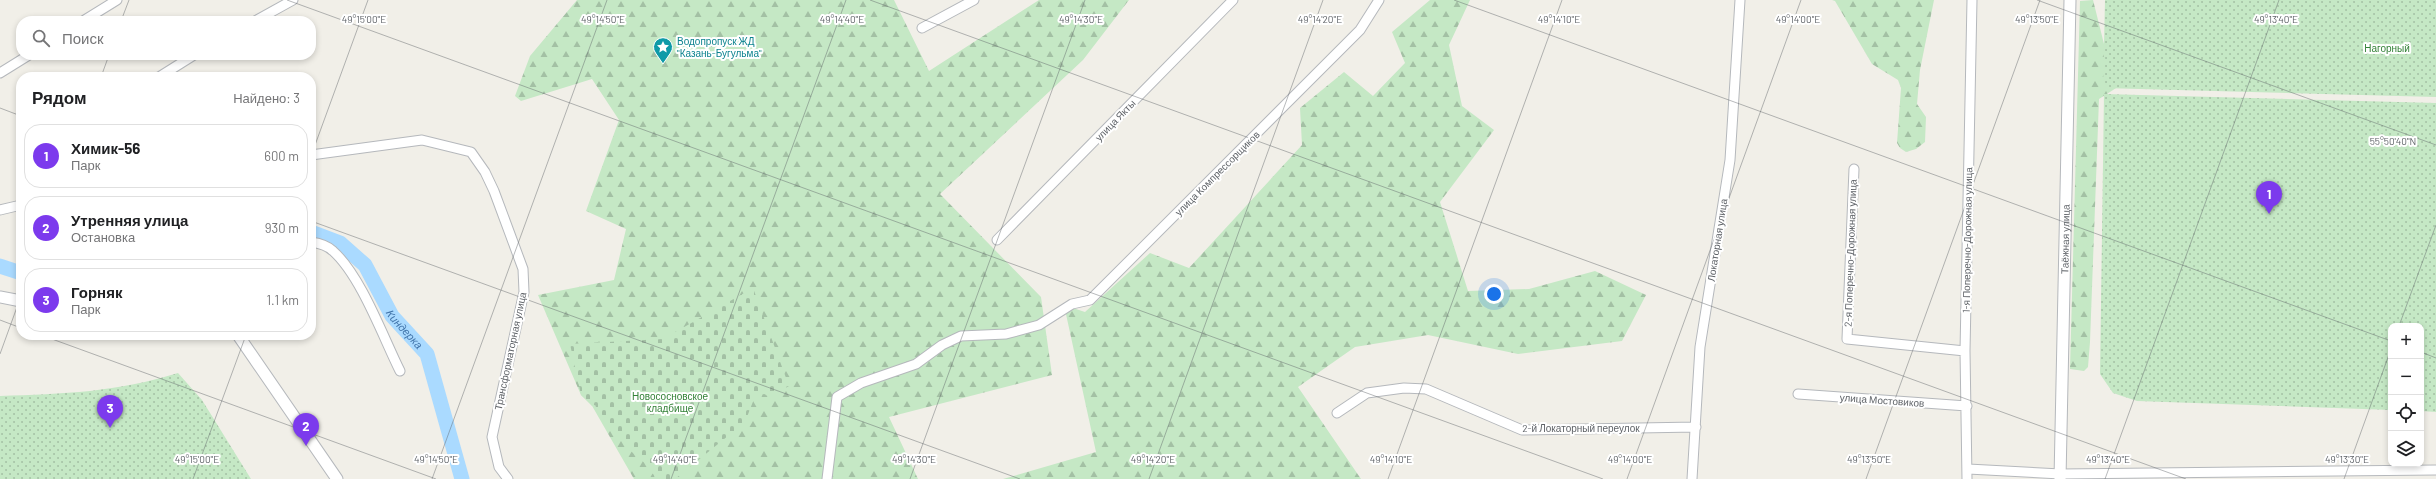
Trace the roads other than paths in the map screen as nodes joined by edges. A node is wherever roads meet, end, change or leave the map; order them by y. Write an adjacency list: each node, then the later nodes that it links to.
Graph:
1 (117, 0): 9 (street)
2 (293, 0): 10 (street)
3 (974, 0): 11 (street)
4 (1233, 0): 20 (street, улица Якты)
5 (1379, 0): 37 (street, улица Компрессорщиков)
6 (1740, 0): 30 (street, Локаторная улица)
7 (1972, 0): 25 (street, 1-я Поперечно-Дорожная улица)
8 (2070, 0): 33 (street, Таёжная улица)
9 (91, 16)
10 (264, 16)
11 (922, 28)
12 (21, 60): 15 (street)
13 (186, 60): 14 (street)
14 (167, 72)
15 (0, 73)
16 (316, 154): 36 (street, Трансформаторная улица)
17 (1854, 169): 25 (street, 2-я Поперечно-Дорожная улица)
18 (16, 205): 19 (street)
19 (0, 210)
20 (997, 240)
21 (316, 242): 26 (street)
22 (0, 297): 23 (street)
23 (16, 300)
24 (241, 340): 35 (street)
25 (1966, 351): 28 (street, 1-я Поперечно-Дорожная улица)
26 (400, 371)
27 (1798, 394): 28 (street, улица Мостовиков)
28 (1967, 406): 31 (street, 1-я Поперечно-Дорожная улица)
29 (1337, 413): 30 (street, 2-й Локаторный переулок)
30 (1696, 427): 38 (street, Локаторная улица)
31 (1968, 469): 33 (street); 39 (street, 1-я Поперечно-Дорожная улица)
32 (2436, 470): 34 (street)
33 (2060, 476): 34 (street)
34 (2167, 476)
35 (337, 479)
36 (508, 479)
37 (827, 479)
38 (1692, 479)
39 (1967, 479)

